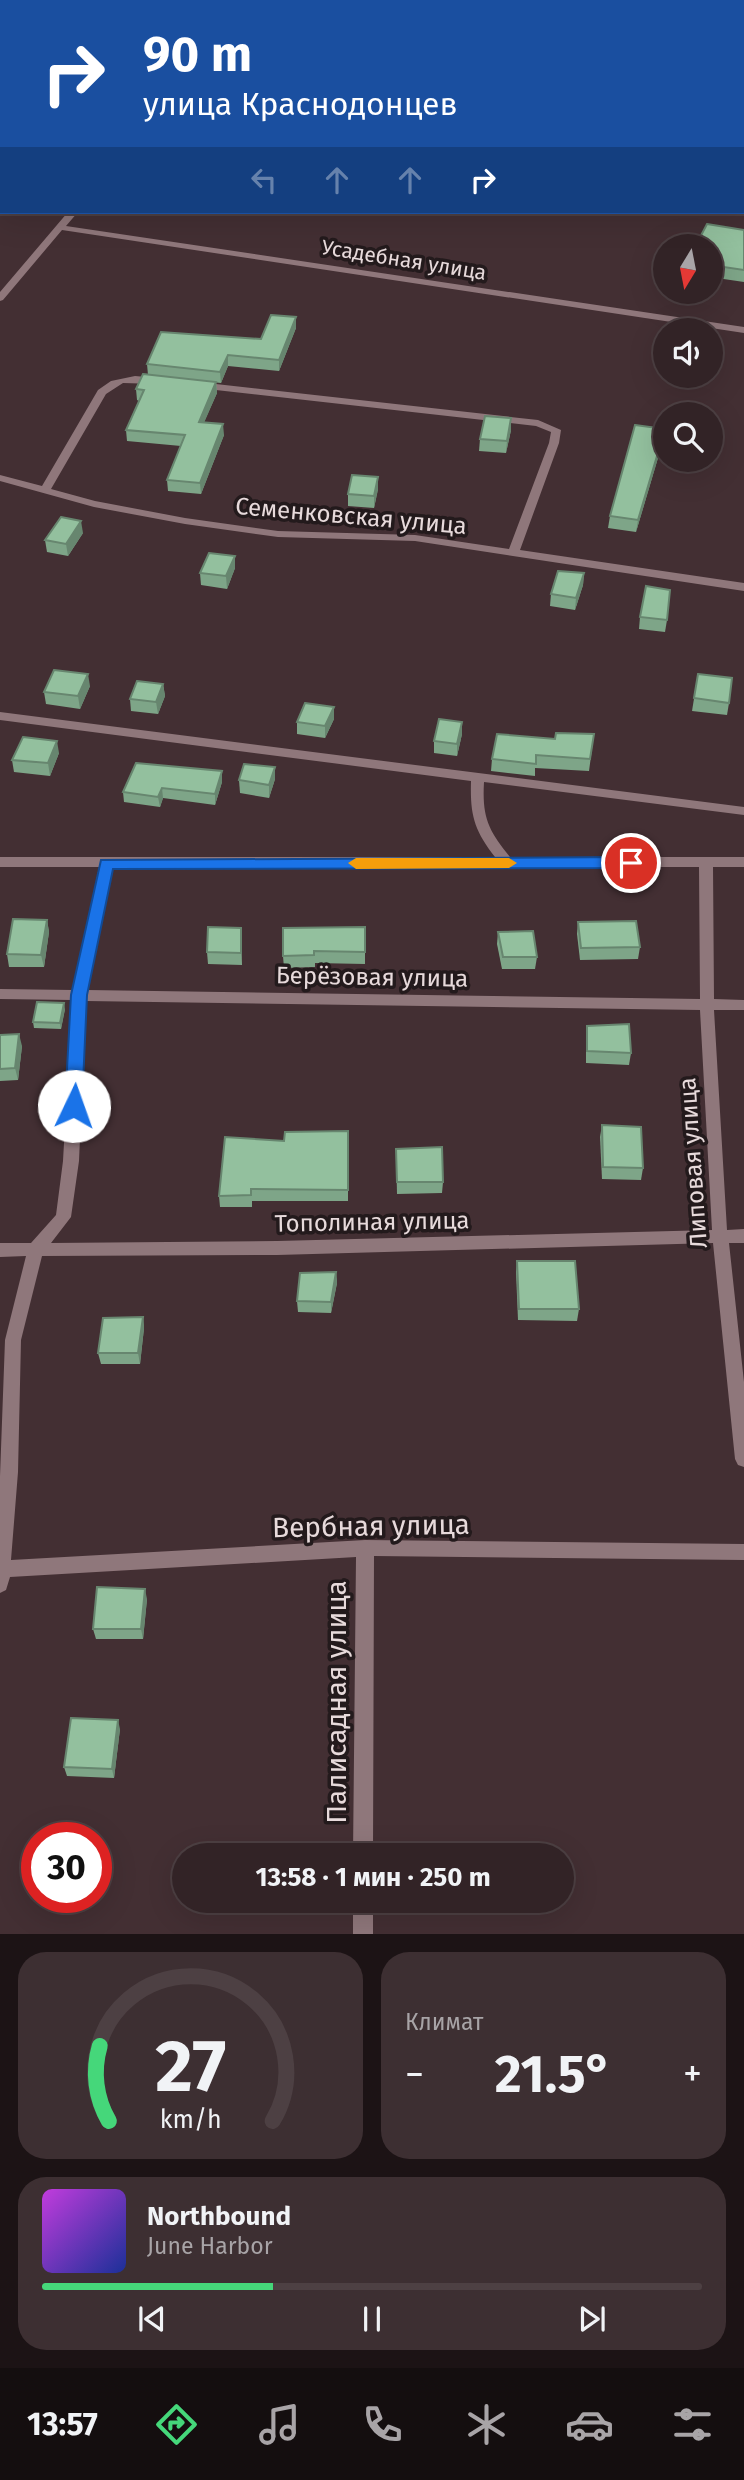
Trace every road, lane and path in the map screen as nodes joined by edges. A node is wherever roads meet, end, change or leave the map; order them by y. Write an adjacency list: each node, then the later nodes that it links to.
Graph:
1 (71, 214): 2 (street)
2 (58, 227): 3 (street); 4 (street, Усадебная улица)
3 (0, 298)
4 (744, 330)
5 (169, 382): 8 (street)
6 (183, 384): 9 (street)
7 (0, 478): 8 (street, Семенковская улица)
8 (44, 490): 9 (street, Семенковская улица)
9 (513, 553): 10 (street, Семенковская улица)
10 (744, 587)
11 (0, 716): 12 (street)
12 (478, 777): 13 (street); 17 (street)
13 (744, 811)
14 (0, 862): 18 (street)
15 (706, 862): 16 (street); 17 (street); 22 (street, Липовая улица)
16 (744, 862)
17 (507, 863): 18 (street)
18 (106, 864): 20 (street)
19 (0, 994): 20 (street, Берёзовая улица)
20 (79, 995): 22 (street, Берёзовая улица); 25 (street)
21 (744, 1005): 22 (street, Берёзовая улица)
22 (707, 1006): 24 (street, Липовая улица)
23 (744, 1236): 24 (street, Тополиная улица)
24 (720, 1237): 25 (street, Тополиная улица); 27 (street, Липовая улица)
25 (36, 1249): 26 (street, Тополиная улица); 30 (street)
26 (0, 1250)
27 (744, 1459)
28 (365, 1548): 29 (street, Вербная улица); 30 (street, Вербная улица); 31 (street, Палисадная улица)
29 (744, 1552)
30 (1, 1574)
31 (363, 1843)
32 (363, 1913): 33 (street)
33 (363, 1934)

